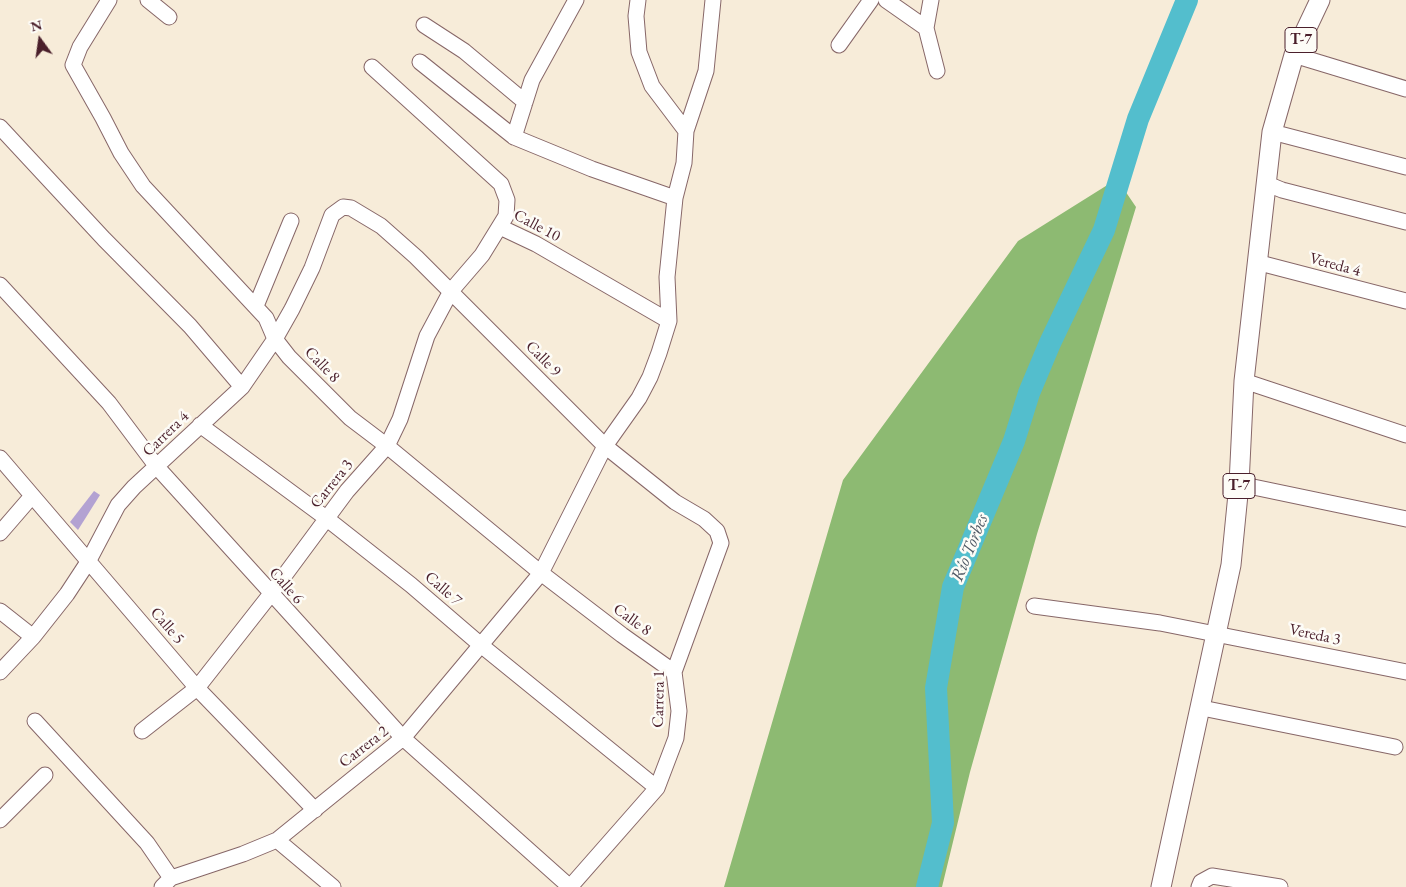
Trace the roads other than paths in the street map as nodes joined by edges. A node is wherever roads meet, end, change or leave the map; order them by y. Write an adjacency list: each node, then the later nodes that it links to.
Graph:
1 (109, 0): 35 (street, Calle 8)
2 (148, 0): 10 (street)
3 (576, 0): 19 (street)
4 (638, 0): 21 (street)
5 (713, 0): 21 (street)
6 (871, 0): 13 (street)
7 (886, 0): 12 (street)
8 (931, 0): 12 (street)
9 (1320, 0): 14 (main road, T-7)
10 (169, 17)
11 (424, 25): 19 (street)
12 (926, 28): 17 (street)
13 (839, 45)
14 (1294, 55): 18 (street); 22 (main road, T-7)
15 (420, 62): 23 (street)
16 (372, 67): 30 (street, Calle 10)
17 (937, 71)
18 (1406, 89)
19 (525, 102): 23 (street)
20 (0, 127): 39 (street)
21 (686, 131): 26 (street)
22 (1272, 132): 24 (street); 25 (main road, T-7)
23 (514, 137): 26 (street)
24 (1406, 167)
25 (1265, 183): 29 (street); 31 (main road, T-7)
26 (675, 198): 36 (street)
27 (338, 210): 33 (street, Calle 9); 37 (street, Carrera 4)
28 (291, 221): 35 (street)
29 (1406, 222)
30 (500, 227): 33 (street, Carrera 3); 36 (street, Calle 10)
31 (1256, 262): 34 (street, Vereda 4); 38 (main road, T-7)
32 (0, 285): 45 (street, Calle 6)
33 (451, 291): 42 (street, Carrera 3); 43 (street, Calle 9)
34 (1406, 301)
35 (256, 306): 37 (street, Calle 8)
36 (669, 322): 43 (street, Carrera 2)
37 (275, 339): 39 (street, Carrera 4); 42 (street, Calle 8)
38 (1244, 381): 41 (street); 46 (main road, T-7)
39 (242, 386): 40 (street, Carrera 4)
40 (200, 425): 45 (street, Carrera 4); 48 (street, Calle 7)
41 (1406, 435)
42 (387, 446): 48 (street, Carrera 3); 53 (street, Calle 8)
43 (605, 446): 51 (street, Calle 9); 53 (street, Carrera 2)
44 (0, 458): 47 (street, Calle 5)
45 (157, 467): 52 (street, Carrera 4); 54 (street, Calle 6)
46 (1239, 484): 49 (street); 57 (main road, T-7)
47 (32, 496): 50 (street); 52 (street, Calle 5)
48 (326, 518): 54 (street, Carrera 3); 59 (street, Calle 7)
49 (1406, 519)
50 (0, 533)
51 (721, 543): 61 (street, Carrera 1)
52 (88, 562): 58 (street, Carrera 4); 63 (street, Calle 5)
53 (541, 573): 59 (street, Carrera 2); 61 (street, Calle 8)
54 (270, 595): 63 (street, Carrera 3); 67 (street, Calle 6)
55 (1034, 606): 57 (street, Vereda 3)
56 (0, 611): 58 (street)
57 (1218, 633): 62 (street, Vereda 3); 64 (main road, T-7)
58 (33, 637): 60 (street, Carrera 4)
59 (482, 646): 67 (street, Carrera 2); 70 (street, Calle 7)
60 (0, 672)
61 (674, 672): 70 (street, Carrera 1)
62 (1406, 672)
63 (197, 688): 66 (street, Carrera 3); 71 (street, Calle 5)
64 (1202, 708): 68 (street); 77 (main road, T-7)
65 (35, 721): 74 (street)
66 (142, 731)
67 (403, 738): 71 (street, Carrera 2); 76 (street, Calle 6)
68 (1395, 747)
69 (44, 775): 72 (street)
70 (656, 788): 76 (street, Carrera 1)
71 (315, 810): 73 (street, Carrera 2)
72 (0, 820)
73 (277, 840): 74 (street, Carrera 2); 75 (street)
74 (167, 883)
75 (333, 887)
76 (570, 887)
77 (1162, 887)
78 (1199, 887): 79 (street)
79 (1280, 887)

